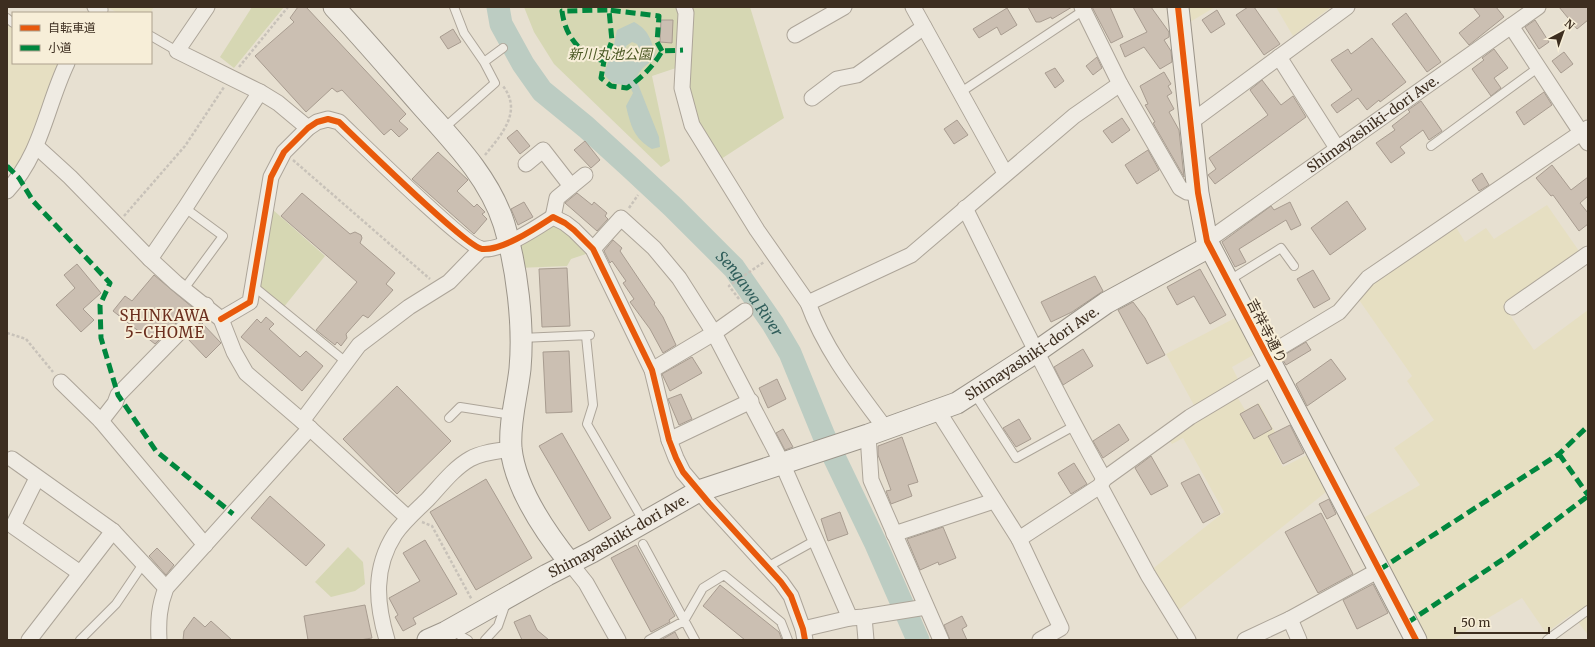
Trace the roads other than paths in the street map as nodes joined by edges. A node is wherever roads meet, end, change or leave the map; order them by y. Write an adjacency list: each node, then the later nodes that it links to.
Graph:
1 (207, 7): 16 (street)
2 (334, 7): 27 (street)
3 (454, 7): 18 (lane)
4 (844, 7): 13 (street)
5 (913, 7): 12 (street)
6 (1178, 7): 25 (street, 吉祥寺通り)
7 (1348, 7): 17 (street)
8 (1538, 7): 11 (street, Shimayashiki-dori Ave.)
9 (688, 9): 51 (street)
10 (1083, 9): 21 (street); 23 (lane)
11 (1512, 26): 20 (street); 31 (street, Shimayashiki-dori Ave.)
12 (924, 28): 23 (street); 24 (street)
13 (795, 35)
14 (152, 37): 16 (lane)
15 (503, 48): 18 (lane)
16 (177, 51): 22 (street)
17 (1279, 57): 25 (street); 31 (street)
18 (484, 62): 27 (lane)
19 (66, 64): 29 (street)
20 (1539, 67): 28 (street); 30 (lane)
21 (1120, 84): 33 (street); 37 (street)
22 (260, 92): 26 (street); 38 (street)
23 (961, 92): 33 (street)
24 (812, 98)
25 (1191, 122): 37 (street, 吉祥寺通り)
26 (308, 128): 43 (street); 49 (street)
27 (442, 130): 41 (street)
28 (1586, 135): 60 (street)
29 (36, 146): 36 (street); 46 (street)
30 (1431, 146)
31 (1337, 148): 42 (street, Shimayashiki-dori Ave.)
32 (526, 164): 35 (street)
33 (1005, 173): 39 (street)
34 (585, 175): 35 (street)
35 (571, 186): 40 (street)
36 (7, 191)
37 (1198, 193): 42 (street, 吉祥寺通り)
38 (185, 208): 46 (street); 50 (lane)
39 (965, 208): 51 (street); 58 (street)
40 (553, 217): 41 (street); 44 (street)
41 (508, 242): 43 (street); 57 (street)
42 (1208, 244): 48 (street, 吉祥寺通り); 58 (street, Shimayashiki-dori Ave.)
43 (481, 249): 59 (street)
44 (593, 249): 56 (street); 61 (street)
45 (1588, 254): 54 (street)
46 (150, 259): 50 (street)
47 (1294, 266): 48 (lane)
48 (1227, 281): 60 (street, 吉祥寺通り)
49 (252, 285): 55 (street); 59 (lane)
50 (184, 288): 52 (street)
51 (808, 303): 71 (street)
52 (206, 305): 55 (street); 68 (street)
53 (743, 307): 56 (street)
54 (1512, 307)
55 (221, 318): 69 (street)
56 (714, 333): 61 (street); 64 (street)
57 (520, 338): 66 (street); 81 (lane)
58 (1036, 352): 63 (street, Shimayashiki-dori Ave.); 70 (street)
59 (346, 362): 69 (street)
60 (1269, 362): 77 (street); 91 (street, 吉祥寺通り)
61 (652, 370): 72 (street)
62 (61, 382): 68 (street)
63 (974, 393): 65 (street, Shimayashiki-dori Ave.); 70 (lane)
64 (750, 401): 72 (street); 75 (street)
65 (938, 411): 71 (street, Shimayashiki-dori Ave.); 79 (street)
66 (513, 415): 67 (lane); 73 (street)
67 (449, 418)
68 (100, 421): 87 (street)
69 (306, 424): 80 (street); 87 (street)
70 (1074, 426): 77 (street)
71 (877, 431): 75 (street, Shimayashiki-dori Ave.); 83 (street)
72 (669, 440): 78 (street)
73 (511, 449): 80 (street); 88 (street)
74 (12, 459): 76 (street)
75 (782, 463): 78 (street, Shimayashiki-dori Ave.); 85 (street)
76 (37, 478): 82 (street); 92 (street)
77 (1102, 482): 84 (street); 115 (street)
78 (698, 491): 81 (street, Shimayashiki-dori Ave.); 90 (street)
79 (994, 501): 83 (street); 84 (street)
80 (409, 518): 105 (street)
81 (644, 523): 88 (street, Shimayashiki-dori Ave.)
82 (113, 531): 89 (street); 92 (street)
83 (894, 534): 95 (street)
84 (1019, 539): 114 (street)
85 (816, 540): 90 (lane); 97 (street)
86 (643, 544): 99 (lane)
87 (205, 545): 93 (street)
88 (570, 563): 94 (street, Shimayashiki-dori Ave.); 108 (street)
89 (143, 564): 93 (street); 103 (lane)
90 (769, 566): 100 (street)
91 (1379, 570): 98 (street); 118 (street, 吉祥寺通り)
92 (80, 573): 102 (street)
93 (166, 588): 104 (street)
94 (508, 596): 101 (street, Shimayashiki-dori Ave.); 107 (lane)
95 (921, 608): 97 (street); 113 (street)
96 (1588, 610): 119 (lane)
97 (857, 617): 100 (street); 112 (street)
98 (1290, 619): 116 (street); 117 (street)
99 (684, 621): 109 (lane); 110 (lane); 111 (lane)
100 (804, 634)
101 (437, 636): 106 (lane)
102 (29, 640)
103 (80, 640)
104 (159, 640)
105 (387, 640)
106 (468, 640)
107 (485, 640)
108 (618, 640)
109 (649, 640)
110 (695, 640)
111 (788, 640)
112 (866, 640)
113 (941, 640)
114 (1040, 640)
115 (1188, 640)
116 (1245, 640)
117 (1299, 640)
118 (1416, 640)
119 (1547, 640)

